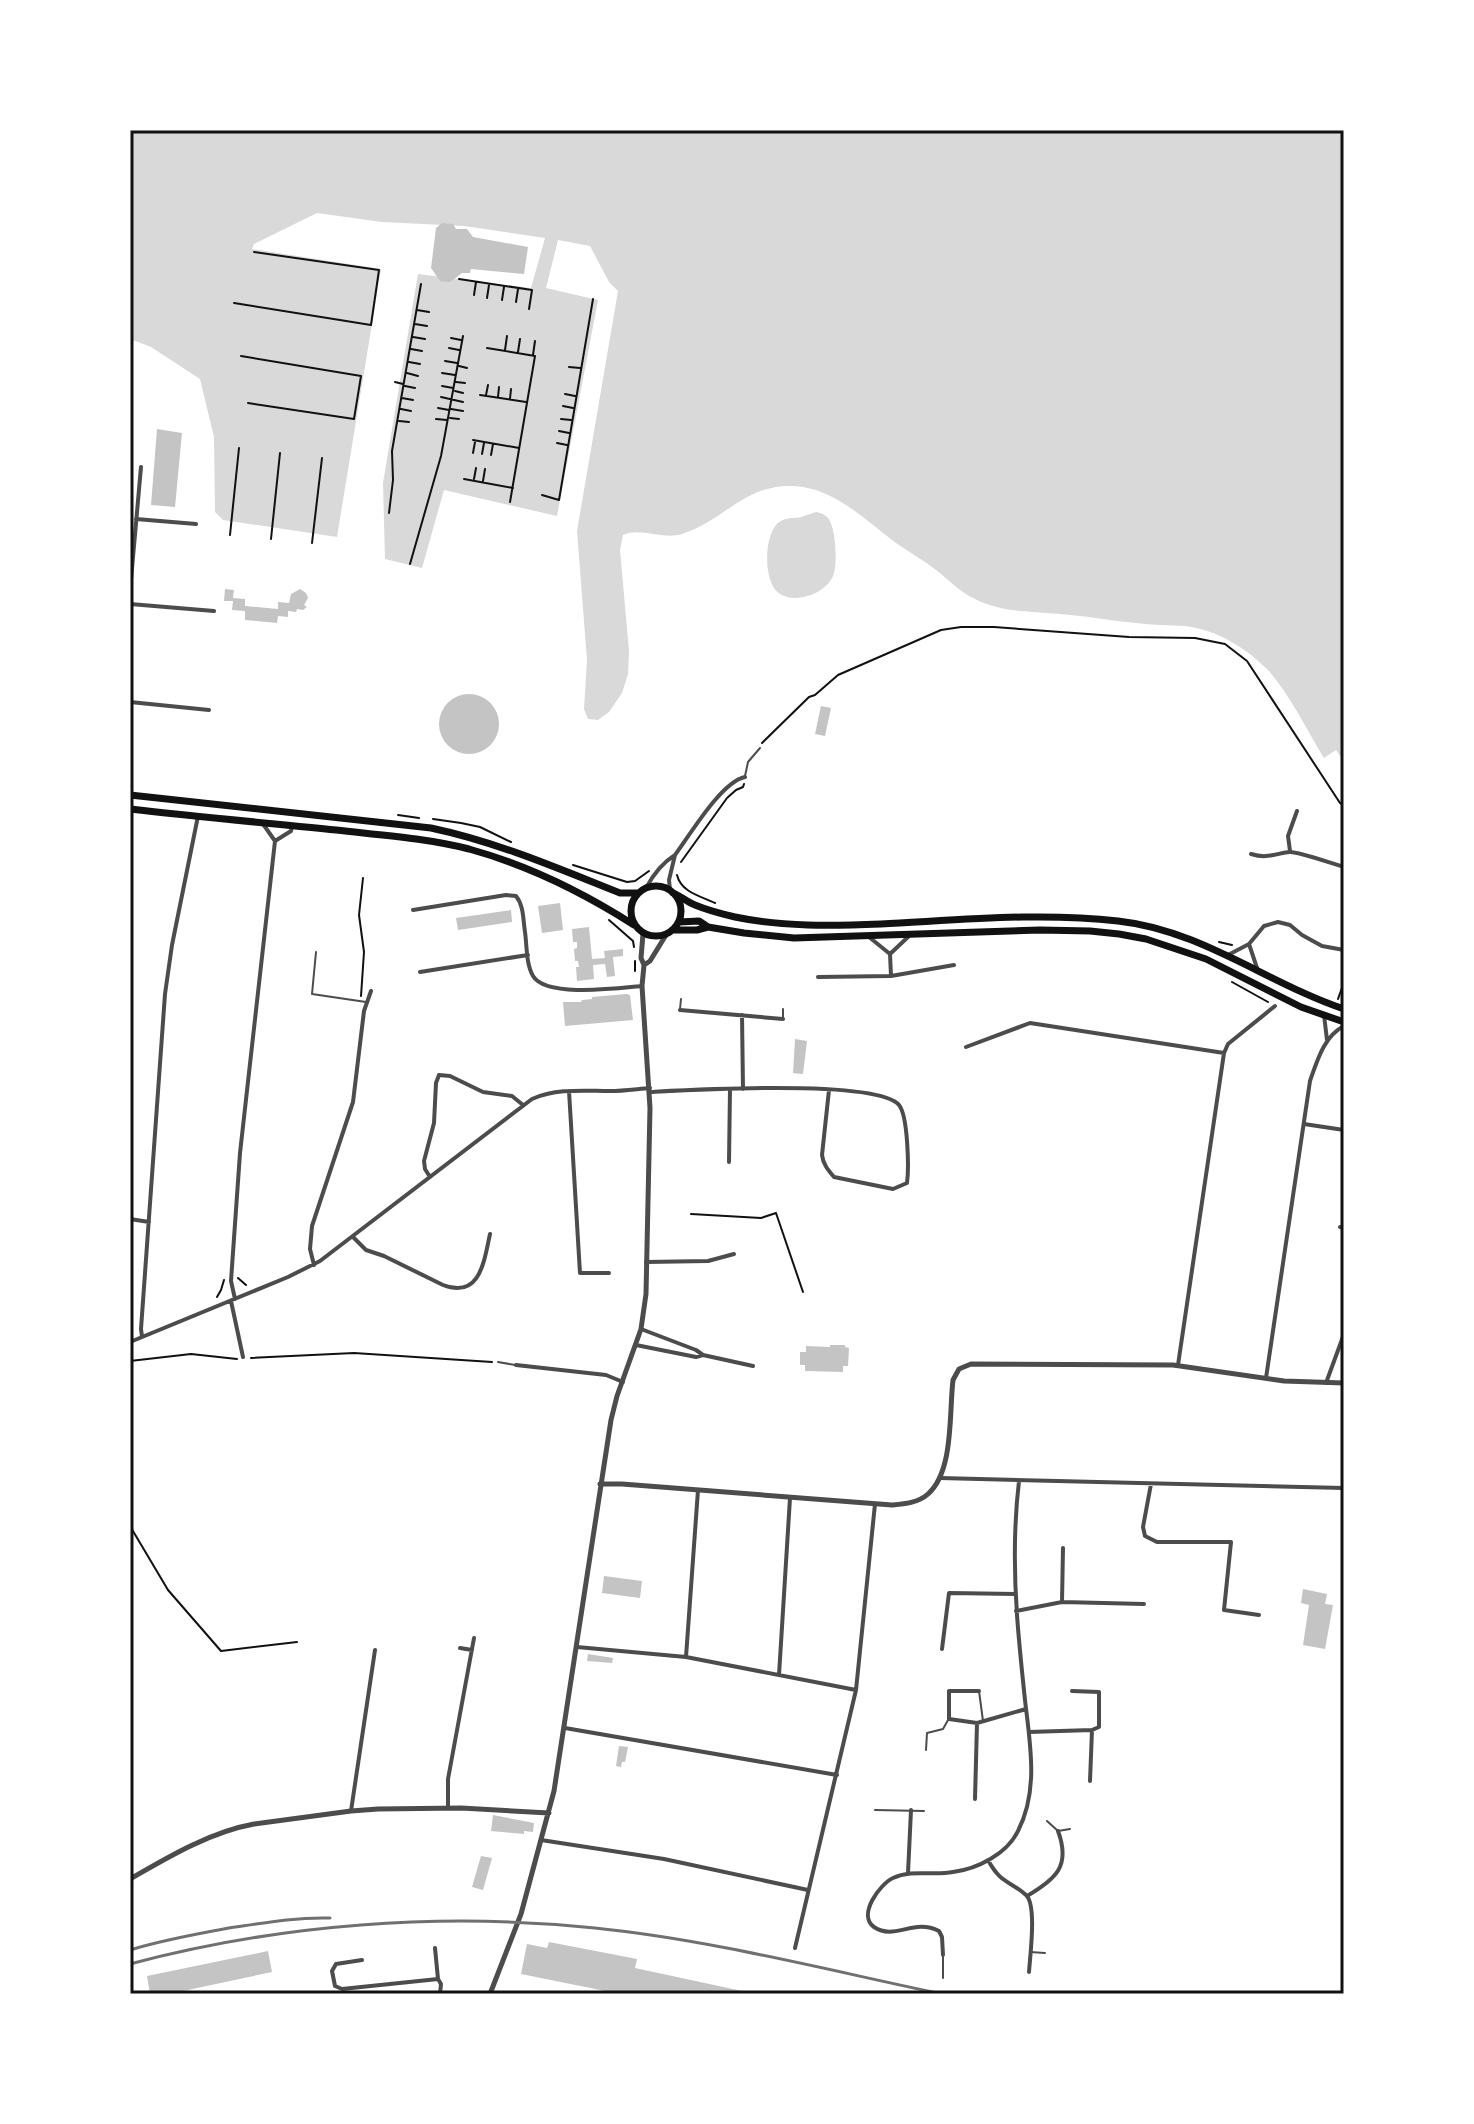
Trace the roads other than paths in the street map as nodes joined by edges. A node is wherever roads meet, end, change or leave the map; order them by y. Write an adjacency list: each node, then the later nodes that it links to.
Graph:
1 (141, 467): 2 (street)
2 (136, 519): 3 (street); 4 (street)
3 (196, 524)
4 (130, 591)
5 (130, 604): 6 (street)
6 (214, 611)
7 (130, 702): 8 (street)
8 (209, 710)
9 (760, 748): 10 (lane)
10 (745, 777): 20 (street)
11 (130, 795): 24 (main road)
12 (130, 809): 14 (main road)
13 (1297, 811): 18 (street)
14 (198, 816): 15 (main road); 71 (street)
15 (263, 823): 16 (main road); 17 (street)
16 (292, 826): 17 (street); 27 (main road)
17 (275, 841): 78 (street)
18 (1290, 852): 19 (street); 21 (street)
19 (1251, 854)
20 (675, 855): 22 (street); 23 (street)
21 (1344, 867)
22 (646, 888): 23 (main road); 24 (main road)
23 (672, 892): 26 (main road); 38 (main road)
24 (638, 893): 27 (main road)
25 (413, 910): 37 (street)
26 (679, 922): 28 (main road); 29 (main road)
27 (634, 925): 30 (main road)
28 (708, 927): 29 (main road); 32 (main road)
29 (669, 932): 30 (main road); 39 (street)
30 (643, 934): 39 (street)
31 (910, 935): 32 (main road); 36 (street); 54 (main road)
32 (869, 937): 36 (street)
33 (1249, 944): 34 (street); 38 (street); 41 (street)
34 (1344, 950)
35 (316, 952): 48 (lane)
36 (890, 954): 43 (street)
37 (528, 955): 42 (street); 45 (street)
38 (1228, 955): 41 (main road)
39 (644, 965): 45 (street)
40 (954, 965): 43 (street)
41 (1259, 971): 51 (main road)
42 (420, 972)
43 (891, 976): 44 (street)
44 (818, 977)
45 (642, 986): 62 (street)
46 (371, 991): 48 (street)
47 (681, 999): 52 (lane)
48 (367, 1002): 76 (street)
49 (1275, 1006): 59 (street)
50 (783, 1009): 55 (lane)
51 (1344, 1009)
52 (680, 1010): 53 (street)
53 (742, 1015): 55 (street); 61 (street)
54 (1324, 1015): 56 (main road); 57 (street)
55 (783, 1019)
56 (1344, 1024): 57 (street)
57 (1327, 1040): 66 (street)
58 (966, 1047): 59 (street)
59 (1224, 1053): 88 (street)
60 (730, 1089): 61 (street); 62 (street); 68 (street)
61 (743, 1089): 63 (street)
62 (650, 1090): 64 (street); 75 (street)
63 (829, 1090): 63 (street)
64 (569, 1091): 65 (street); 77 (street)
65 (523, 1105): 69 (street); 69 (street)
66 (1304, 1124): 67 (street); 90 (street)
67 (1344, 1130)
68 (729, 1162)
69 (431, 1178): 73 (street)
70 (130, 1219): 71 (street)
71 (149, 1222): 81 (street)
72 (490, 1234): 73 (street)
73 (353, 1237): 76 (street)
74 (734, 1254): 75 (street)
75 (646, 1262): 79 (street)
76 (314, 1265): 78 (street)
77 (609, 1273)
78 (233, 1300): 81 (street); 85 (street)
79 (641, 1329): 83 (street); 84 (street)
80 (1344, 1334): 92 (street)
81 (142, 1337): 82 (street)
82 (130, 1342)
83 (636, 1345): 84 (street); 91 (street)
84 (703, 1355): 89 (street)
85 (243, 1357)
86 (498, 1362): 87 (lane)
87 (516, 1365): 91 (street)
88 (1178, 1365): 90 (street); 94 (street)
89 (753, 1366)
90 (1266, 1378): 92 (street)
91 (623, 1382): 96 (street)
92 (1326, 1383): 93 (street)
93 (1344, 1383)
94 (940, 1478): 95 (street); 101 (street)
95 (1019, 1481): 97 (street); 103 (street)
96 (600, 1484): 99 (street); 109 (street)
97 (1151, 1484): 98 (street); 107 (street)
98 (1344, 1488)
99 (698, 1490): 100 (street); 114 (street)
100 (790, 1497): 101 (street); 115 (street)
101 (875, 1504): 116 (street)
102 (1063, 1548): 104 (street)
103 (1016, 1594): 106 (street); 111 (street)
104 (1062, 1602): 105 (street); 106 (street)
105 (1144, 1604)
106 (1016, 1611): 119 (street)
107 (1259, 1615)
108 (474, 1638): 113 (street)
109 (577, 1647): 114 (street); 122 (street)
110 (460, 1648): 113 (street)
111 (942, 1649)
112 (375, 1650): 132 (street)
113 (472, 1650): 129 (street)
114 (686, 1657): 115 (street)
115 (779, 1675): 116 (street)
116 (856, 1690): 126 (street)
117 (979, 1691): 120 (street); 121 (lane)
118 (1072, 1691): 123 (street)
119 (1026, 1709): 121 (street); 124 (street)
120 (949, 1719): 121 (street); 125 (lane)
121 (980, 1723): 128 (street)
122 (565, 1728): 126 (street); 134 (street)
123 (1092, 1730): 124 (street); 127 (street)
124 (1029, 1732): 139 (street)
125 (926, 1750)
126 (837, 1775): 142 (street)
127 (1090, 1781)
128 (975, 1799)
129 (448, 1808): 132 (street); 134 (street)
130 (875, 1810): 131 (lane)
131 (911, 1810): 133 (lane); 140 (street)
132 (351, 1811): 141 (street)
133 (924, 1811)
134 (549, 1813): 138 (street)
135 (1047, 1821): 137 (lane)
136 (1070, 1829): 137 (lane)
137 (1058, 1831): 143 (street)
138 (541, 1840): 142 (street); 156 (street)
139 (988, 1860): 140 (street); 143 (street)
140 (908, 1873): 148 (street)
141 (130, 1879)
142 (808, 1890): 145 (street)
143 (1027, 1896): 146 (street)
144 (435, 1948): 152 (street)
145 (795, 1948)
146 (1030, 1952): 147 (lane); 150 (street)
147 (1045, 1953)
148 (943, 1955): 151 (lane)
149 (362, 1960): 153 (street)
150 (1029, 1972)
151 (943, 1978)
152 (438, 1979): 153 (street); 155 (street)
153 (385, 1985): 154 (street)
154 (386, 1994)
155 (440, 1994)
156 (490, 1994)

